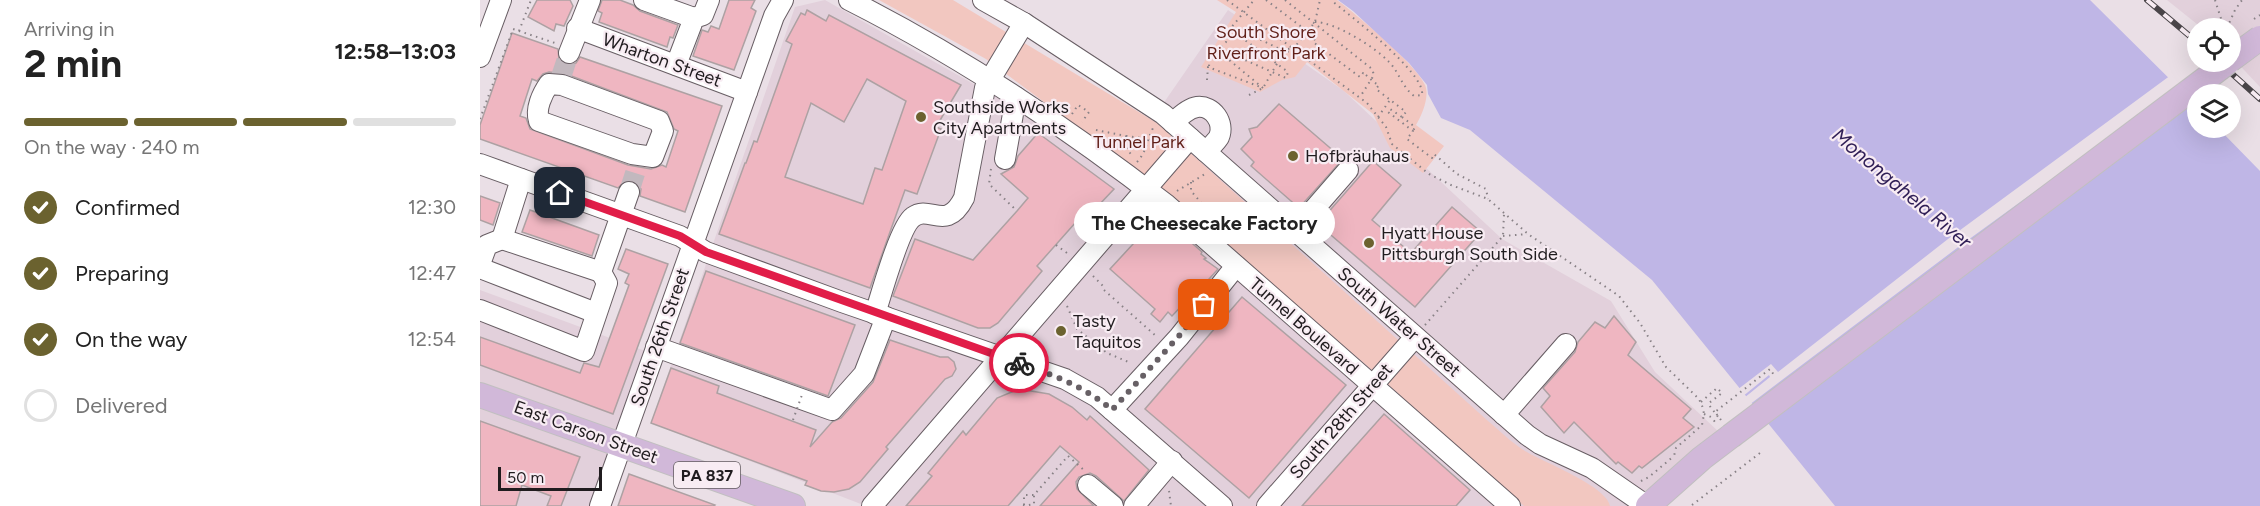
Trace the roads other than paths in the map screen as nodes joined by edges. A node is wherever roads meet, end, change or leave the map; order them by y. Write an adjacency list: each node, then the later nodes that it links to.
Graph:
1 (501, 0): 14 (street)
2 (590, 0): 10 (street)
3 (645, 0): 8 (street)
4 (709, 0): 8 (street)
5 (783, 0): 19 (street, South 26th Street)
6 (849, 0): 17 (street, Tunnel Boulevard)
7 (984, 0): 9 (street, South Water Street)
8 (694, 18): 15 (street)
9 (1024, 23): 17 (street); 21 (street, South Water Street)
10 (577, 28): 12 (street); 15 (street, Wharton Street)
11 (2260, 38): 13 (main road, bridge)
12 (566, 49)
13 (2241, 52)
14 (480, 57)
15 (676, 65): 19 (street, Wharton Street)
16 (2214, 72): 59 (main road, bridge)
17 (990, 80): 20 (street, Tunnel Boulevard); 39 (street)
18 (559, 82): 18 (street)
19 (747, 92): 33 (street, South 26th Street)
20 (1016, 97): 23 (street); 28 (street, Tunnel Boulevard)
21 (1164, 124): 22 (street, South Water Street); 24 (street)
22 (1190, 138): 24 (street, South Water Street); 28 (street)
23 (1005, 159)
24 (1208, 160): 31 (street, South Water Street)
25 (480, 164): 27 (street)
26 (1348, 170): 31 (street)
27 (521, 179): 30 (street); 32 (street)
28 (1146, 189): 35 (street, Tunnel Boulevard); 43 (street)
29 (629, 192): 30 (street)
30 (620, 214): 33 (street); 36 (street)
31 (1295, 231): 40 (street, South Water Street)
32 (502, 238): 34 (street); 36 (street)
33 (693, 244): 39 (street); 42 (street, South 26th Street)
34 (480, 266): 38 (street)
35 (1236, 266): 44 (street, Tunnel Boulevard); 46 (street)
36 (601, 272): 38 (street)
37 (480, 310): 38 (street)
38 (596, 313)
39 (881, 315): 42 (street); 43 (street)
40 (1419, 332): 44 (street, South 28th Street); 47 (street, South Water Street)
41 (1566, 344): 47 (street)
42 (656, 347): 48 (street, South 26th Street)
43 (1000, 357): 46 (street); 53 (street)
44 (1372, 385): 57 (street, South 28th Street); 58 (street, Tunnel Boulevard)
45 (480, 394): 48 (main road, East Carson Street / PA 837)
46 (1112, 410): 49 (street)
47 (1504, 415): 59 (street, South Water Street)
48 (621, 445): 51 (street, South 26th Street); 52 (main road, East Carson Street / PA 837)
49 (1172, 461): 55 (street); 56 (street)
50 (1086, 478): 54 (street)
51 (600, 506)
52 (793, 506)
53 (872, 506)
54 (1113, 506)
55 (1134, 506)
56 (1222, 506)
57 (1267, 506)
58 (1510, 506)
59 (1648, 506)

